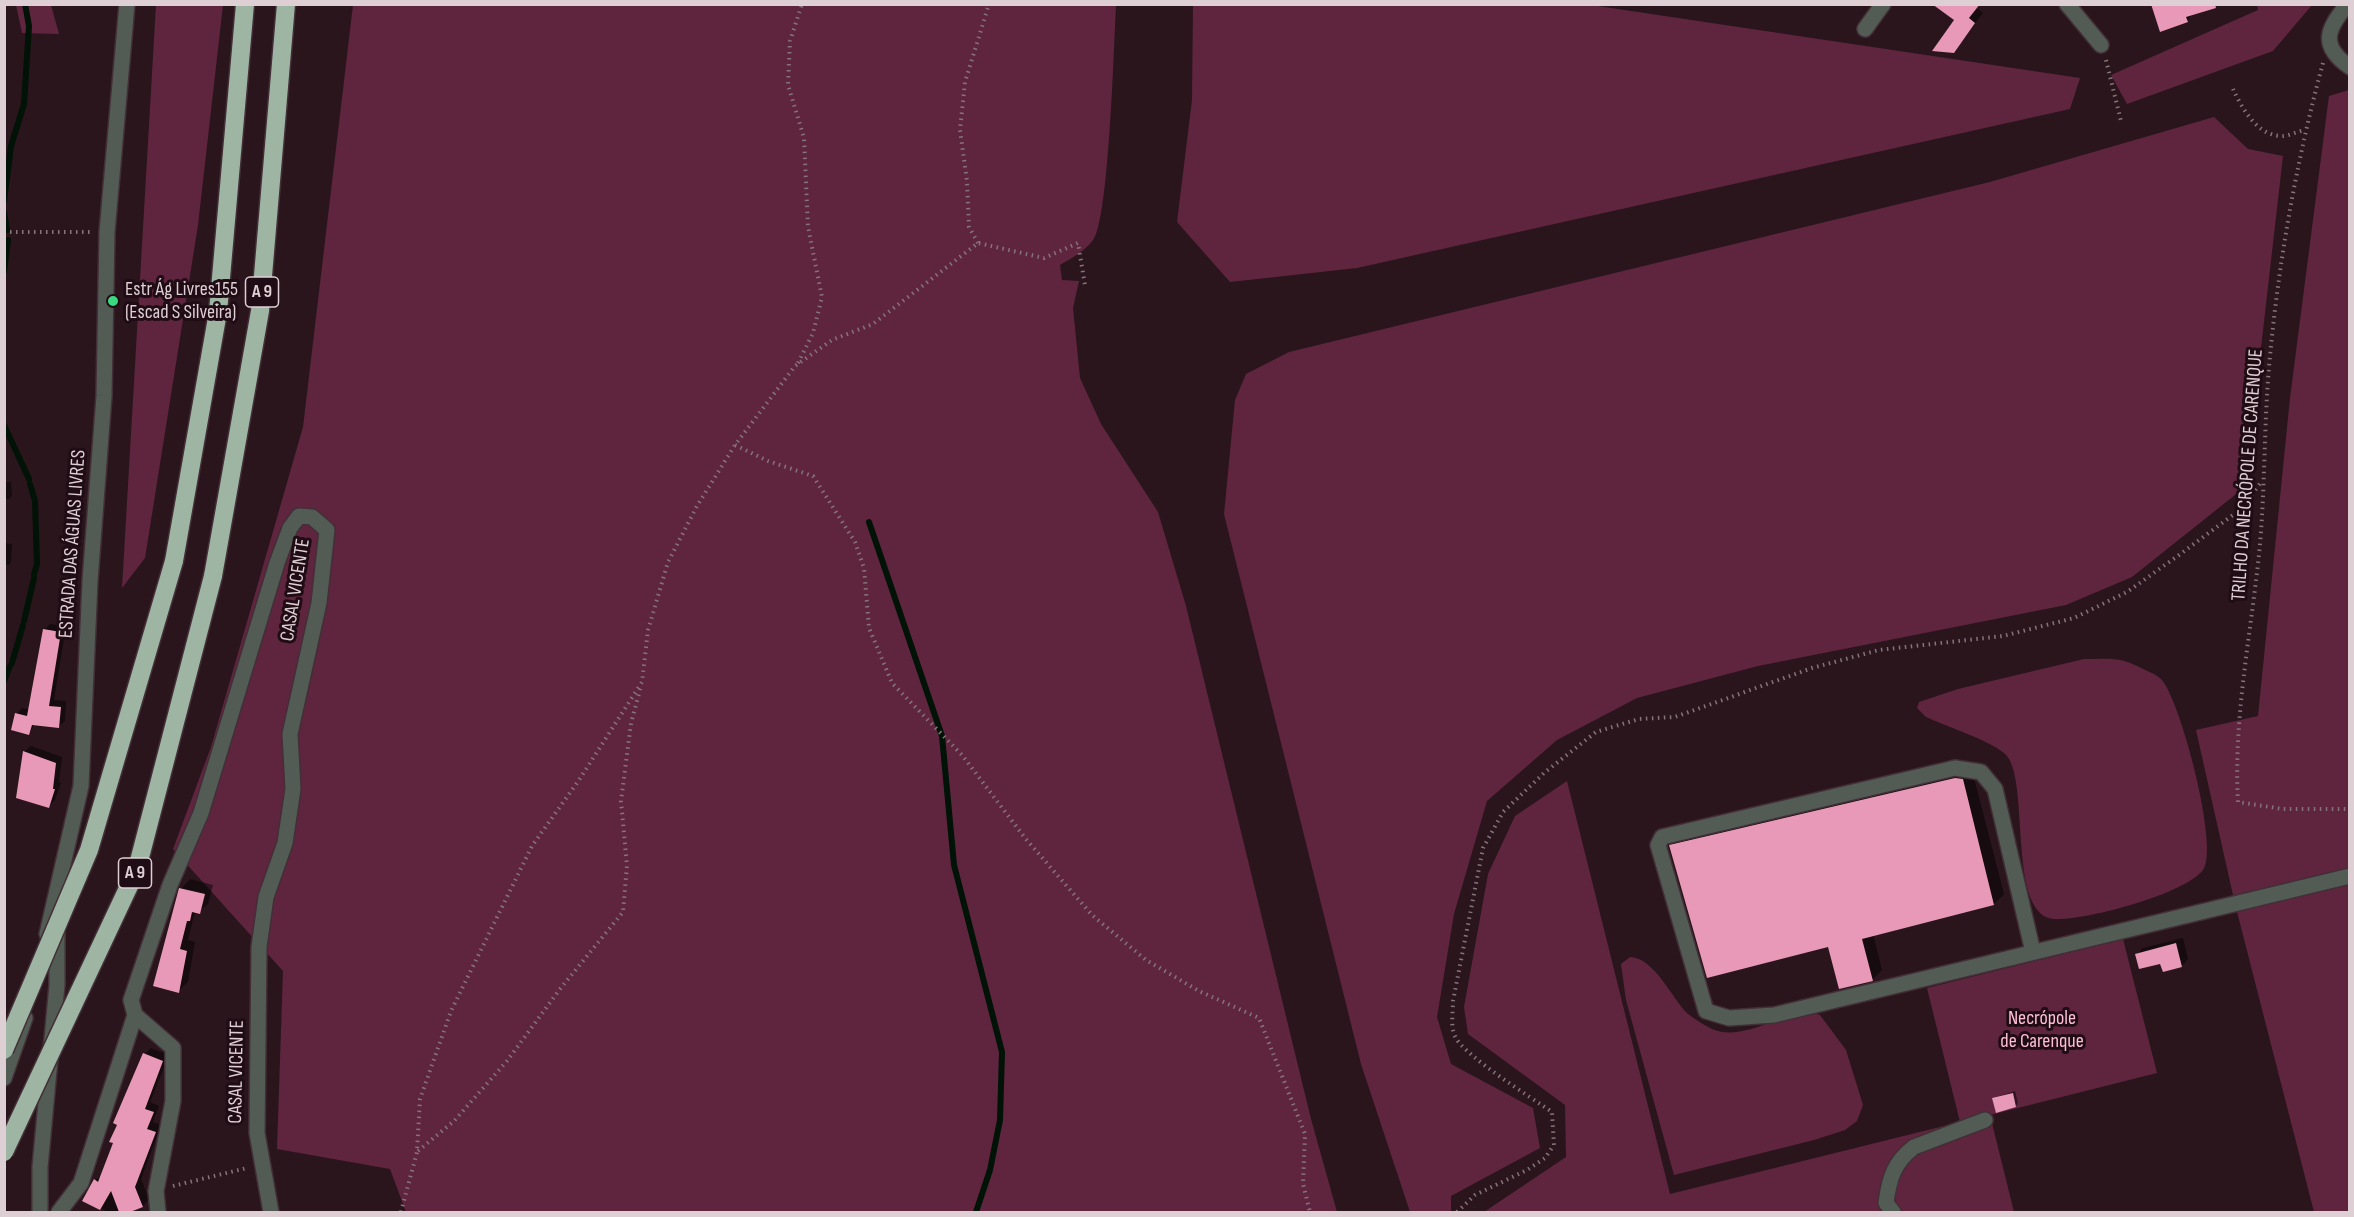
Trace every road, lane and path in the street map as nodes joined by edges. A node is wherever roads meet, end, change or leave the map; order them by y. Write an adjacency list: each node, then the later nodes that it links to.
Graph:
1 (127, 4): 17 (street, ESTRADA DAS ÁGUAS LIVRES)
2 (245, 4): 29 (highway, A 9, bridge)
3 (286, 4): 32 (highway, A 9, bridge)
4 (802, 4): 20 (path)
5 (988, 4): 18 (path)
6 (1883, 4): 9 (street)
7 (2067, 4): 11 (street)
8 (2348, 4): 10 (street)
9 (1865, 29)
10 (2329, 42): 12 (street); 15 (path, TRILHO DA NECRÓPOLE DE CARENQUE)
11 (2101, 45): 14 (path)
12 (2349, 67)
13 (2233, 89): 15 (path)
14 (2121, 121)
15 (2305, 130): 22 (path, TRILHO DA NECRÓPOLE DE CARENQUE)
16 (4, 232): 17 (path)
17 (107, 232): 26 (street, ESTRADA DAS ÁGUAS LIVRES)
18 (978, 243): 19 (path); 20 (path)
19 (1085, 285)
20 (798, 364): 21 (path)
21 (735, 445): 23 (path); 41 (path)
22 (2262, 481): 24 (path, TRILHO DA NECRÓPOLE DE CARENQUE); 42 (path)
23 (642, 682): 33 (path); 33 (path)
24 (2349, 808)
25 (2349, 876): 27 (street)
26 (57, 896): 30 (street, ESTRADA DAS ÁGUAS LIVRES); 36 (street)
27 (2033, 952): 27 (street)
28 (135, 1015): 34 (street, CASAL VICENTE); 35 (street); 37 (street, CASAL VICENTE)
29 (4, 1050)
30 (4, 1078)
31 (1985, 1120): 43 (street)
32 (4, 1152)
33 (417, 1152): 40 (path)
34 (262, 1164): 35 (path); 39 (street, CASAL VICENTE)
35 (156, 1191): 38 (street)
36 (40, 1212)
37 (59, 1212)
38 (158, 1212)
39 (271, 1212)
40 (402, 1212)
41 (1310, 1212)
42 (1457, 1212)
43 (1893, 1212)

